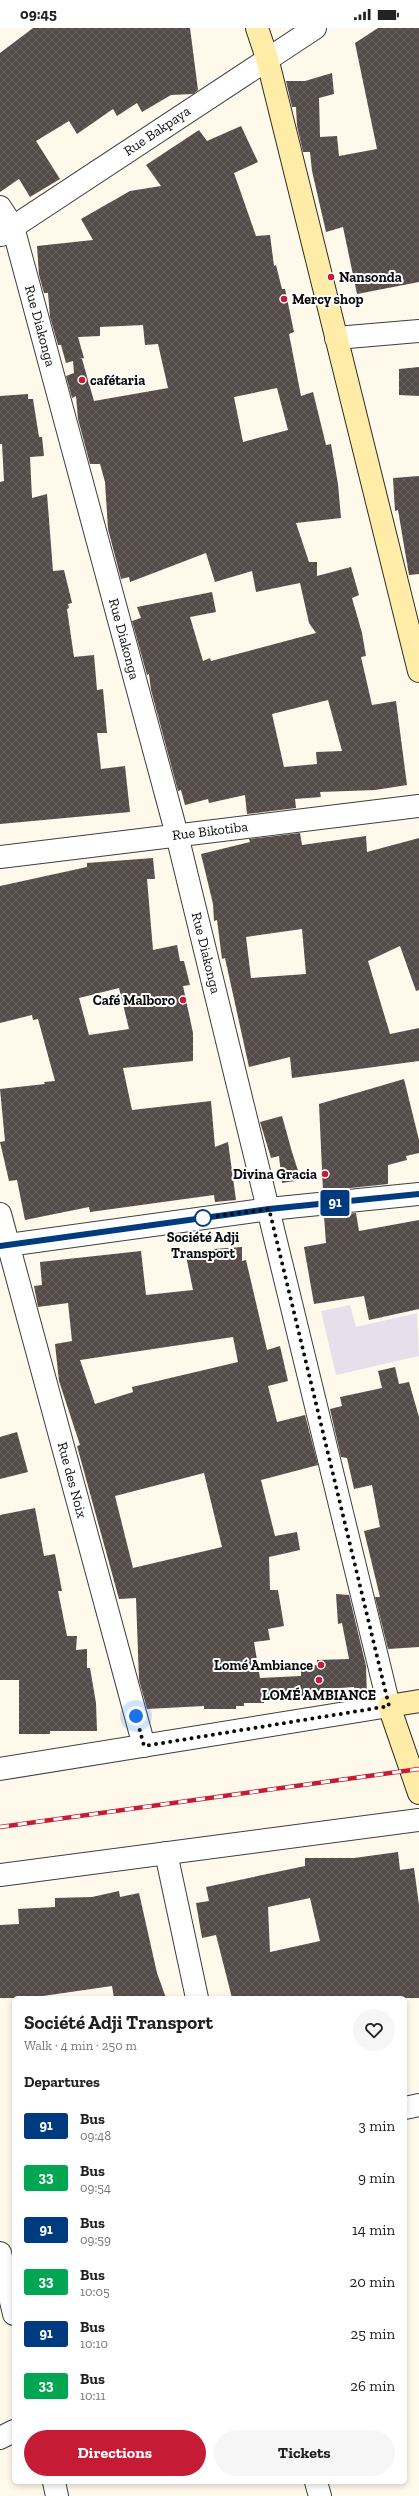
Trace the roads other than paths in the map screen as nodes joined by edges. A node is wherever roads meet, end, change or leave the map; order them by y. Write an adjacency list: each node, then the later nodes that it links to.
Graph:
1 (257, 28): 3 (main road)
2 (315, 28): 3 (street, Rue Bakpaya)
3 (267, 58): 5 (street, Rue Bakpaya); 7 (main road)
4 (0, 207): 5 (street, Rue Diakonga)
5 (7, 231): 11 (street, Rue Diakonga)
6 (419, 331): 7 (street)
7 (336, 338): 8 (main road)
8 (413, 615): 9 (main road)
9 (419, 671)
10 (419, 806): 11 (street, Rue Bikotiba)
11 (177, 835): 12 (street, Rue Bikotiba); 14 (street, Rue Diakonga)
12 (0, 857)
13 (419, 1194): 14 (street)
14 (269, 1209): 16 (street); 18 (street, Rue Diakonga)
15 (0, 1214): 16 (street, Rue des Noix)
16 (4, 1245): 19 (street, Rue des Noix)
17 (419, 1701): 18 (main road)
18 (389, 1706): 19 (street); 21 (main road)
19 (144, 1746): 20 (street)
20 (0, 1769)
21 (419, 1793)
22 (419, 1820): 23 (street)
23 (166, 1853): 24 (street); 25 (street)
24 (0, 1875)
25 (198, 1996)
26 (419, 2105): 27 (street)
27 (407, 2108)
28 (0, 2253): 29 (street)
29 (12, 2305)
30 (12, 2432): 31 (street)
31 (0, 2438)
32 (54, 2484): 34 (street)
33 (317, 2484): 35 (street)
34 (57, 2496)
35 (320, 2496)

